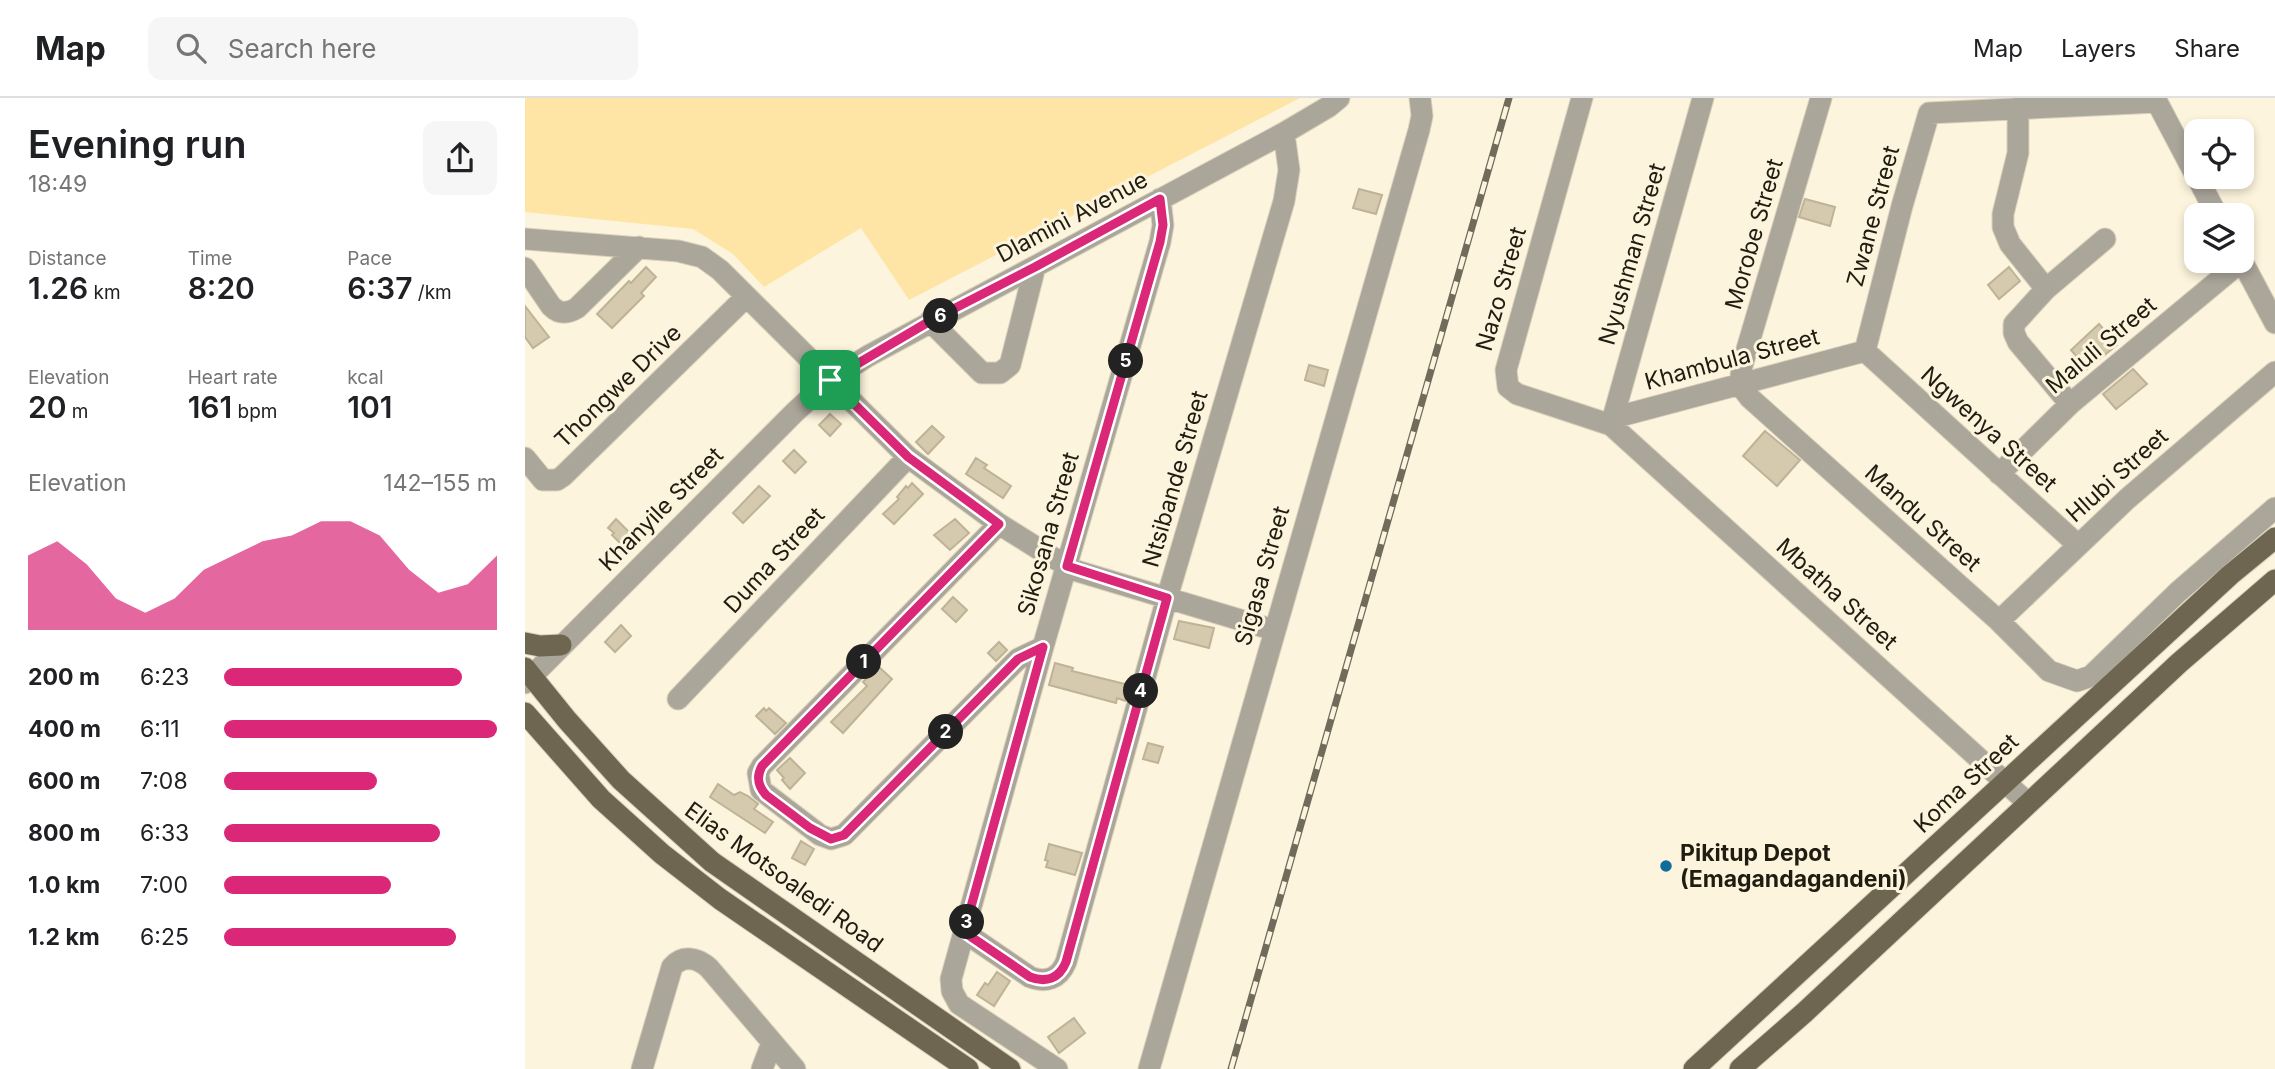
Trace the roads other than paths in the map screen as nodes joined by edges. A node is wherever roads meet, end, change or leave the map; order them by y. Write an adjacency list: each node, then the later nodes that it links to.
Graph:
1 (1339, 98): 9 (street, Dlamini Avenue)
2 (1420, 98): 40 (street, Sigasa Street)
3 (1581, 98): 28 (street, Nazo Street)
4 (1703, 98): 28 (street, Nyushman Street)
5 (1821, 98): 26 (street, Morobe Street)
6 (2158, 100): 8 (street); 10 (street)
7 (1923, 105): 8 (street); 23 (street, Zwane Street)
8 (2018, 108): 19 (street)
9 (1284, 133): 11 (street, Dlamini Avenue); 38 (street, Ntsibande Street)
10 (2184, 151)
11 (1160, 199): 15 (street, Dlamini Avenue); 36 (street, Sikosana Street)
12 (525, 239): 14 (street)
13 (2105, 239): 19 (street)
14 (639, 247): 16 (street); 20 (street)
15 (1035, 267): 21 (street, Dlamini Avenue); 21 (street)
16 (525, 268)
17 (2228, 273): 27 (street, Maluli Street)
18 (2248, 273): 22 (street)
19 (2046, 289): 27 (street)
20 (745, 298): 25 (street); 30 (street, Thongwe Drive)
21 (930, 321): 25 (street, Dlamini Avenue)
22 (2275, 323)
23 (1865, 351): 26 (street, Khambula Street); 31 (street, Ngwenya Street)
24 (2275, 372): 35 (street, Hlubi Street)
25 (830, 380): 29 (street); 42 (street, Khanyile Street)
26 (1740, 385): 28 (street, Khambula Street); 39 (street, Mandu Street)
27 (2070, 404): 31 (street, Maluli Street)
28 (1612, 421): 49 (street, Mbatha Street)
29 (908, 457): 33 (street); 45 (street, Duma Street)
30 (525, 458)
31 (1999, 474): 35 (street, Ngwenya Street)
32 (2275, 508): 39 (street, Mandu Street)
33 (999, 524): 36 (street); 43 (street)
34 (2275, 538): 49 (main road, Koma Street)
35 (2078, 545): 39 (street, Hlubi Street)
36 (1067, 566): 38 (street); 43 (street, Sikosana Street)
37 (2275, 580): 50 (main road)
38 (1167, 598): 40 (street); 51 (street, Ntsibande Street)
39 (1999, 621)
40 (1274, 630): 59 (street, Sigasa Street)
41 (525, 643): 42 (main road)
42 (561, 645): 44 (street, Khanyile Street)
43 (1043, 647): 51 (street, Sikosana Street)
44 (527, 676): 57 (main road, Elias Motsoaledi Road)
45 (678, 699)
46 (525, 713): 48 (main road)
47 (525, 732): 48 (main road)
48 (550, 743): 56 (main road)
49 (2005, 781): 50 (street, Mbatha Street); 60 (main road, Koma Street)
50 (2028, 803): 61 (main road)
51 (964, 932): 58 (street, Sikosana Street)
52 (772, 1043): 53 (street); 54 (street); 55 (street)
53 (642, 1069)
54 (762, 1069)
55 (795, 1069)
56 (968, 1069)
57 (1010, 1069)
58 (1057, 1069)
59 (1149, 1069)
60 (1695, 1069)
61 (1740, 1069)

